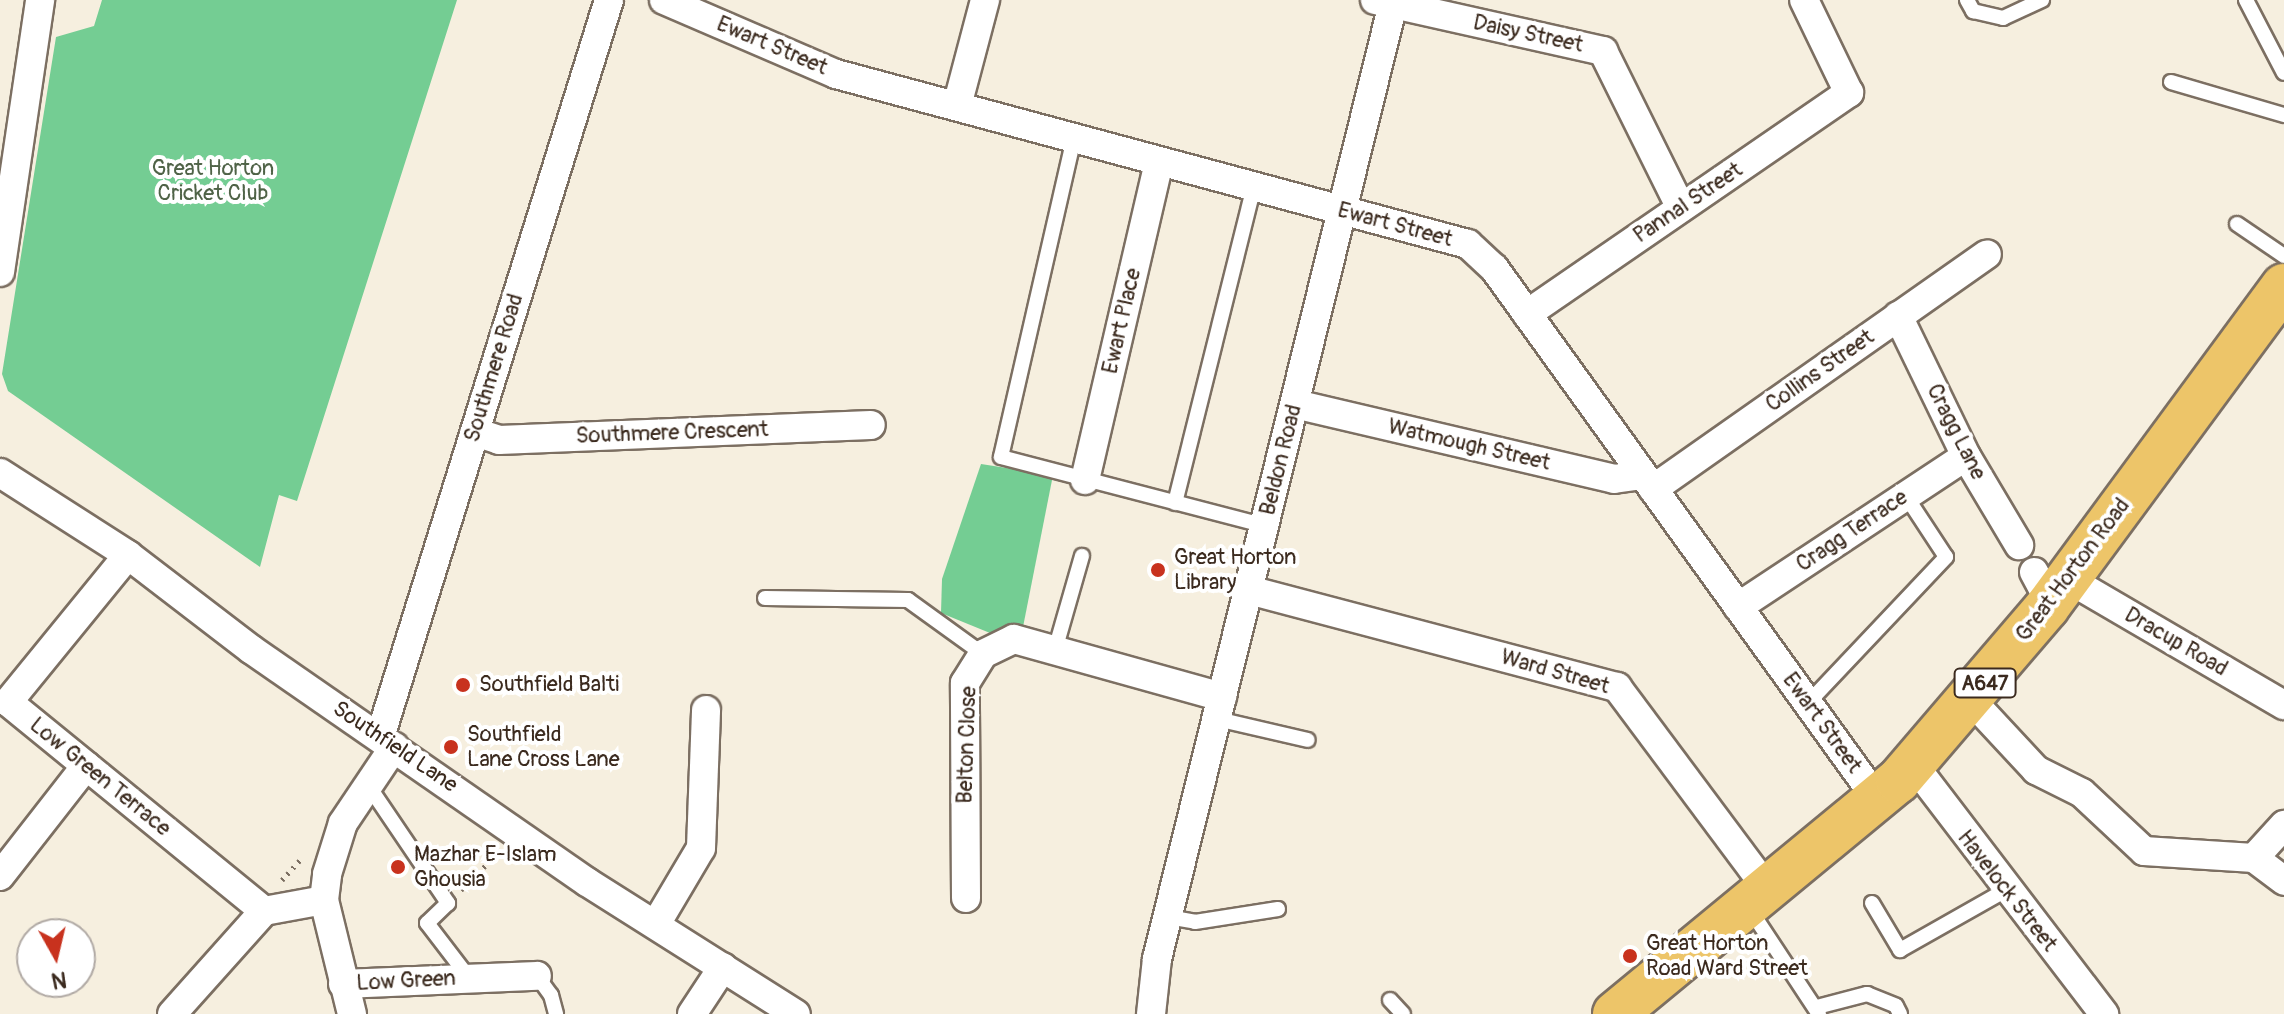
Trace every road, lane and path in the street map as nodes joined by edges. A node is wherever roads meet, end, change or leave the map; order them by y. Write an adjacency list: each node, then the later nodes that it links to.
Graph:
1 (40, 0): 14 (street)
2 (609, 0): 29 (street, Southmere Road)
3 (664, 0): 12 (street, Ewart Street)
4 (985, 0): 12 (street)
5 (1804, 0): 18 (street, Pannal Street)
6 (1967, 0): 7 (lane)
7 (2042, 0)
8 (2246, 0): 10 (lane)
9 (1387, 2): 18 (street, Daisy Street); 19 (street, Beldon Road)
10 (2284, 73)
11 (2171, 82): 13 (lane)
12 (957, 106): 15 (street, Ewart Street)
13 (2284, 115)
14 (11, 122): 23 (street)
15 (1074, 138): 16 (street, Ewart Street); 32 (lane)
16 (1159, 162): 17 (street, Ewart Street); 32 (street, Ewart Place)
17 (1254, 187): 19 (street, Ewart Street); 35 (lane)
18 (1681, 208): 25 (street, Pannal Street)
19 (1342, 211): 25 (street, Ewart Street); 27 (street, Beldon Road)
20 (2237, 224): 22 (lane)
21 (1987, 254): 26 (street, Collins Street)
22 (2284, 256)
23 (0, 272)
24 (2284, 286): 40 (main road, Great Horton Road / A647)
25 (1527, 314): 33 (street, Ewart Street)
26 (1898, 316): 30 (street, Cragg Lane); 33 (street, Collins Street)
27 (1295, 404): 33 (street, Watmough Street); 36 (street, Beldon Road)
28 (871, 425): 29 (street, Southmere Crescent)
29 (475, 432): 52 (street, Southmere Road)
30 (1966, 456): 34 (street, Cragg Terrace); 37 (street, Cragg Lane)
31 (0, 473): 38 (street, Southfield Lane)
32 (1085, 480): 35 (lane)
33 (1648, 482): 43 (street, Ewart Street)
34 (1906, 496): 43 (street, Cragg Terrace); 47 (lane)
35 (1175, 503): 36 (lane)
36 (1265, 526): 41 (street, Beldon Road)
37 (2019, 545)
38 (128, 555): 52 (street, Southfield Lane); 54 (street, Low Green Terrace)
39 (1082, 556): 44 (lane)
40 (2050, 584): 46 (main road, Great Horton Road / A647); 48 (street, Dracup Road)
41 (1249, 590): 49 (street, Beldon Road); 64 (street, Ward Street)
42 (765, 598): 45 (lane)
43 (1738, 607): 47 (street, Ewart Street)
44 (1055, 650): 45 (street, Belton Close); 49 (street, Belton Close)
45 (983, 654): 63 (street, Belton Close)
46 (1971, 700): 53 (main road, Great Horton Road / A647); 59 (street)
47 (1808, 703): 56 (street, Ewart Street)
48 (2284, 705)
49 (1220, 708): 51 (lane); 70 (street, Beldon Road)
50 (706, 710): 71 (street)
51 (1308, 740)
52 (387, 742): 55 (street, Southmere Road); 58 (street, Southfield Lane)
53 (1913, 764): 56 (main road, Great Horton Road / A647); 62 (street, Havelock Street)
54 (86, 766): 60 (street); 69 (street, Low Green Terrace)
55 (368, 785): 65 (street, Southmere Road); 66 (lane)
56 (1877, 799): 64 (main road, Great Horton Road / A647)
57 (2284, 825): 59 (street)
58 (520, 832): 66 (path); 71 (street, Southfield Lane)
59 (2254, 858): 61 (street)
60 (0, 876)
61 (2284, 881)
62 (2006, 890): 67 (lane); 88 (street, Havelock Street)
63 (966, 898)
64 (1759, 899): 77 (main road, Great Horton Road / A647); 78 (lane)
65 (324, 900): 69 (street); 75 (street)
66 (448, 903): 74 (lane, Low Green)
67 (1872, 903)
68 (1278, 909): 70 (lane)
69 (264, 911): 79 (street)
70 (1168, 917): 84 (street, Beldon Road)
71 (656, 924): 72 (street, Southfield Lane)
72 (723, 967): 82 (street); 83 (street, Southfield Lane)
73 (537, 976): 74 (street, Low Green); 81 (lane, Low Green)
74 (469, 978): 75 (street, Low Green)
75 (343, 984): 80 (street)
76 (1390, 1000): 85 (lane)
77 (1654, 1000): 86 (main road, Great Horton Road / A647)
78 (1818, 1011): 87 (lane)
79 (172, 1014)
80 (352, 1014)
81 (556, 1014)
82 (692, 1014)
83 (796, 1014)
84 (1151, 1014)
85 (1403, 1014)
86 (1615, 1014)
87 (1900, 1014)
88 (2104, 1014)

